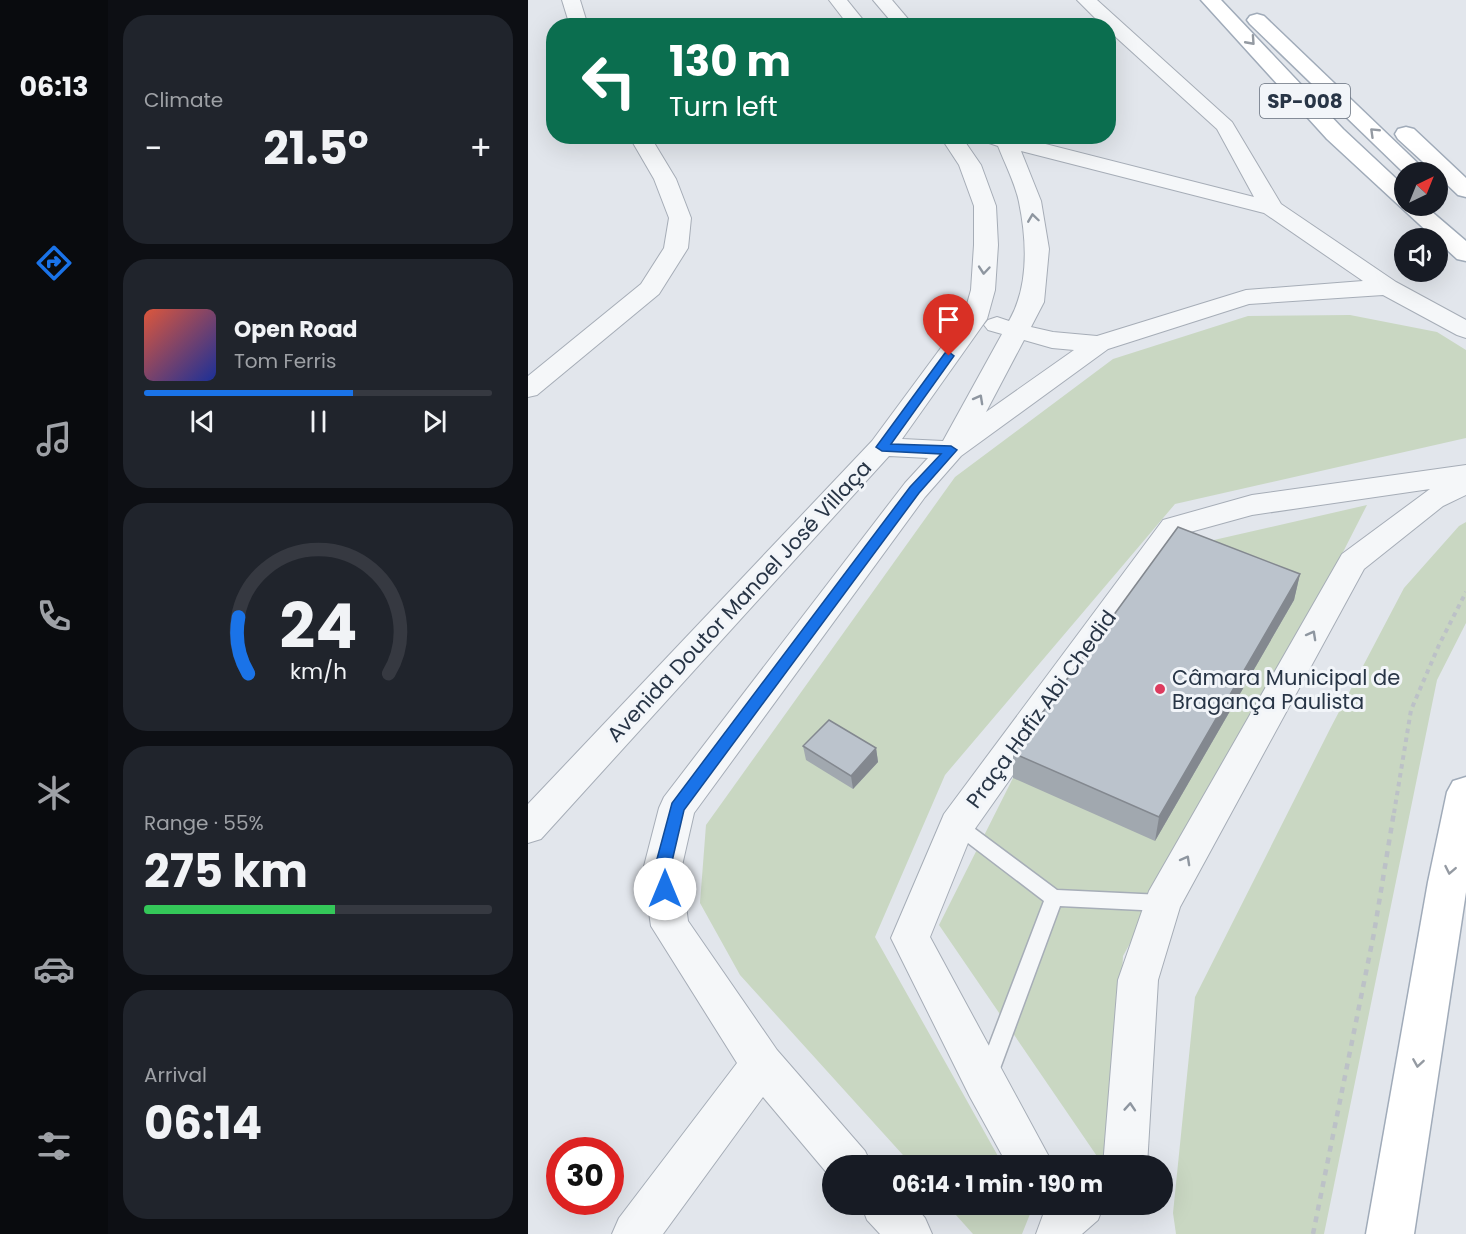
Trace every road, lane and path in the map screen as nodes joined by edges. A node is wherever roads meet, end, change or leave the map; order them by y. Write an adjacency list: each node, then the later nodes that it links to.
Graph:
1 (571, 0): 7 (street)
2 (838, 0): 8 (street)
3 (882, 0): 9 (street)
4 (1086, 0): 10 (street)
5 (1210, 0): 18 (main road, SP-008, one-way to 18)
6 (1238, 0): 12 (main road, SP-008)
7 (577, 18)
8 (853, 18)
9 (899, 18)
10 (1106, 18)
11 (1116, 27): 21 (street)
12 (1292, 52): 17 (main road, SP-008, one-way to 12); 19 (main road)
13 (644, 144): 30 (street)
14 (956, 144): 26 (street, Avenida Doutor Manoel José Villaça, one-way to 26)
15 (1002, 144): 27 (street, one-way to 15)
16 (1022, 144): 21 (street)
17 (1406, 162)
18 (1394, 190)
19 (1466, 190)
20 (1448, 196): 22 (main road)
21 (1272, 208): 25 (street)
22 (1466, 209)
23 (1423, 216): 24 (main road)
24 (1466, 254)
25 (1387, 287): 28 (street); 29 (street)
26 (975, 319): 27 (street); 31 (street, Avenida Doutor Manoel José Villaça)
27 (1017, 330): 29 (street); 32 (street, one-way to 27)
28 (1466, 330)
29 (1099, 344): 32 (street)
30 (528, 389)
31 (882, 447): 32 (street); 37 (street, Avenida Doutor Manoel José Villaça)
32 (951, 450): 41 (street)
33 (1466, 474): 38 (street, Praça Hafiz Abi Chedid)
34 (1466, 484): 40 (street, one-way to 34)
35 (1466, 592): 49 (path)
36 (1466, 792): 50 (main road, one-way to 50)
37 (530, 820)
38 (957, 825): 39 (lane); 42 (street, Praça Hafiz Abi Chedid)
39 (1054, 898): 40 (lane); 42 (lane)
40 (1162, 903): 45 (street, one-way to 40)
41 (762, 1064): 43 (street); 47 (street)
42 (985, 1082): 44 (street, Praça Hafiz Abi Chedid)
43 (841, 1155)
44 (1026, 1155)
45 (1126, 1155)
46 (893, 1215): 48 (street)
47 (635, 1234)
48 (909, 1234)
49 (1313, 1234)
50 (1390, 1234)

